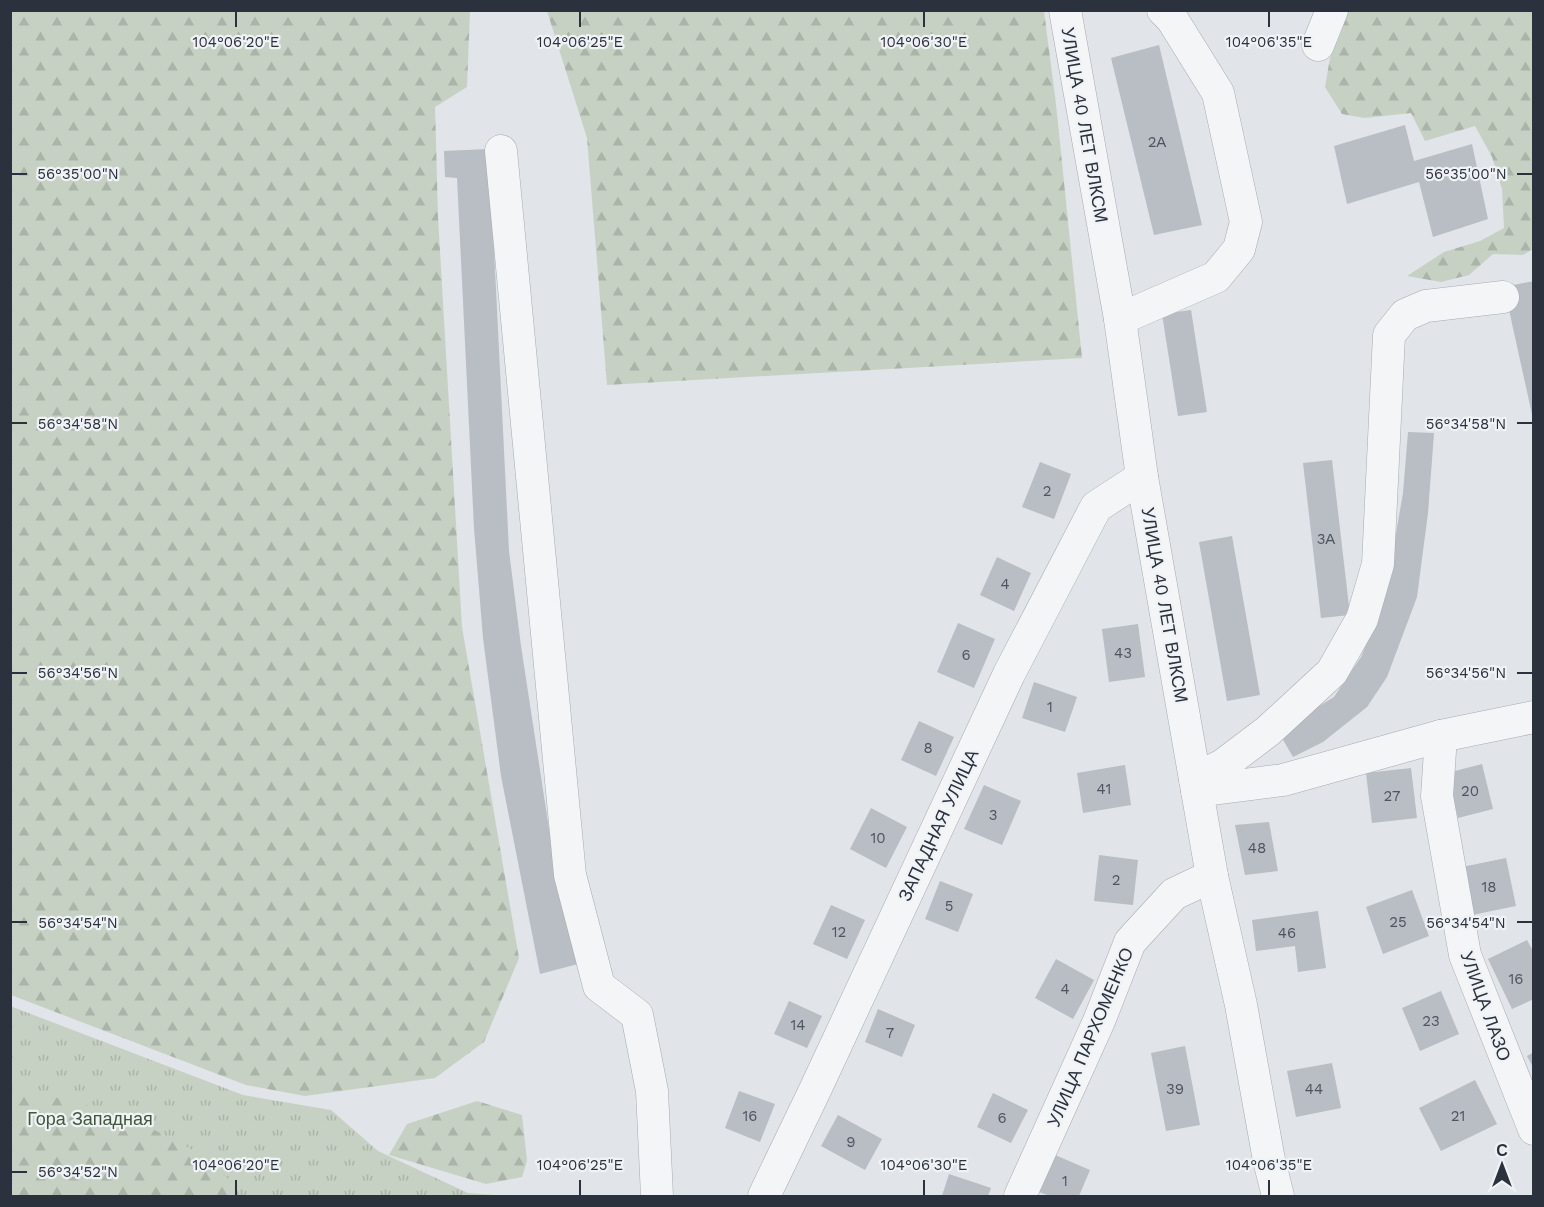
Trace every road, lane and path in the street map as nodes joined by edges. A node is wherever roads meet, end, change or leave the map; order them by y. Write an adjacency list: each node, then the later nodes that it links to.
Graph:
1 (1065, 10): 7 (street, УЛИЦА 40 ЛЕТ ВЛКСМ)
2 (1163, 10): 7 (street)
3 (1332, 10): 4 (street)
4 (1318, 45)
5 (501, 151): 14 (street)
6 (1503, 297): 11 (street)
7 (1120, 319): 8 (street, УЛИЦА 40 ЛЕТ ВЛКСМ)
8 (1142, 477): 11 (street, УЛИЦА 40 ЛЕТ ВЛКСМ); 15 (street, ЗАПАДНАЯ УЛИЦА)
9 (1533, 717): 10 (street)
10 (1441, 736): 11 (street); 13 (street, УЛИЦА ЛАЗО)
11 (1196, 785): 12 (street, УЛИЦА 40 ЛЕТ ВЛКСМ)
12 (1212, 876): 16 (street, УЛИЦА ПАРХОМЕНКО); 17 (street, УЛИЦА 40 ЛЕТ ВЛКСМ)
13 (1533, 1129)
14 (657, 1197)
15 (764, 1197)
16 (1020, 1197)
17 (1278, 1197)

